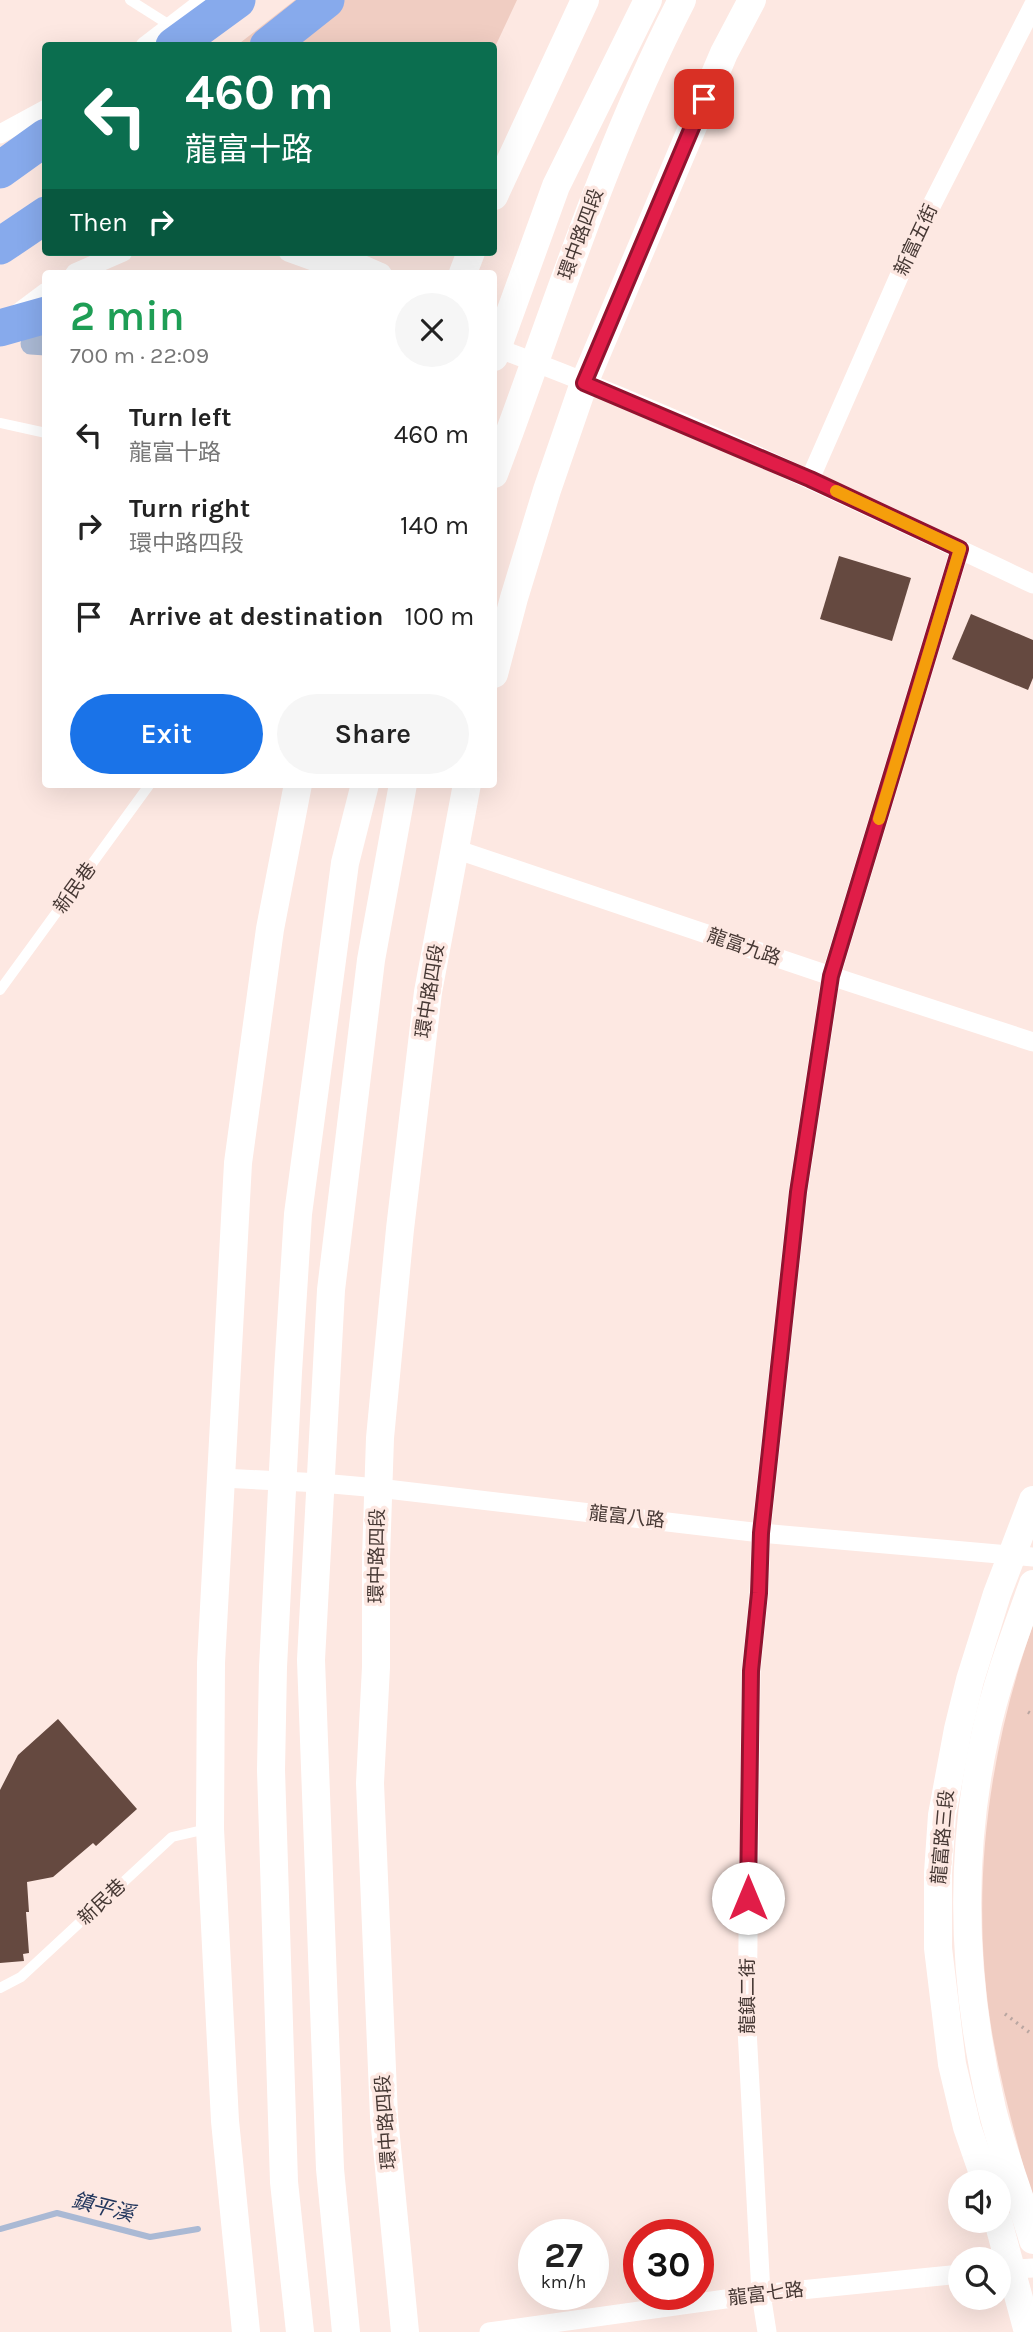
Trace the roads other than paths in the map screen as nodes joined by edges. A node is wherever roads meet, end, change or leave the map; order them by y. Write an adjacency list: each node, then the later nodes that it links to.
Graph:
1 (130, 0): 10 (lane)
2 (205, 0): 10 (street)
3 (237, 0): 10 (highway)
4 (326, 0): 11 (highway)
5 (585, 0): 18 (street)
6 (648, 0): 31 (street, 環中路四段)
7 (682, 0): 34 (street, 環中路四段)
8 (752, 0): 35 (street)
9 (1033, 6): 39 (street, 新富五街)
10 (172, 36)
11 (273, 42)
12 (42, 111): 13 (street)
13 (0, 134)
14 (42, 140): 17 (highway)
15 (42, 146): 16 (street)
16 (0, 158)
17 (0, 170)
18 (497, 188)
19 (42, 218): 20 (highway)
20 (0, 246)
21 (114, 256): 24 (street)
22 (299, 256): 25 (street)
23 (343, 256): 26 (street)
24 (82, 270)
25 (338, 270)
26 (375, 270)
27 (42, 295): 29 (street)
28 (42, 316): 29 (highway)
29 (0, 328)
30 (42, 335): 32 (street)
31 (497, 345)
32 (0, 346)
33 (497, 351): 34 (street)
34 (536, 362): 35 (street); 38 (street, 環中路四段)
35 (584, 383): 39 (street); 42 (street)
36 (0, 423): 37 (lane)
37 (42, 432)
38 (497, 466)
39 (810, 479): 40 (street)
40 (960, 549): 41 (street); 49 (street, 龍鎮二街)
41 (1033, 583)
42 (497, 663)
43 (147, 788): 50 (lane, 新民巷)
44 (297, 788): 52 (street)
45 (364, 788): 53 (street)
46 (402, 788): 54 (street)
47 (466, 788): 48 (street, 環中路四段)
48 (455, 849): 49 (street, 龍富九路); 55 (street, 環中路四段)
49 (831, 976): 51 (street, 龍富九路); 57 (street, 龍鎮二街)
50 (0, 990)
51 (1033, 1042)
52 (222, 1478): 53 (street, 龍富八路); 60 (street)
53 (282, 1482): 54 (street, 龍富八路); 69 (street)
54 (321, 1483): 55 (street, 龍富八路); 70 (street)
55 (378, 1488): 57 (street, 龍富八路); 71 (street, 環中路四段)
56 (1033, 1500): 58 (street, 龍富路三段)
57 (761, 1533): 58 (street, 龍富八路); 67 (street, 龍鎮二街)
58 (1023, 1555): 62 (street, 龍富路三段)
59 (1033, 1584): 64 (street, 龍富路三段)
60 (210, 1829): 61 (lane, 新民巷); 68 (street)
61 (0, 1988)
62 (982, 2170)
63 (1002, 2233): 65 (street)
64 (1033, 2241)
65 (1015, 2269): 74 (street)
66 (948, 2275): 67 (street, 龍富七路)
67 (761, 2294): 72 (street, 龍富七路); 73 (street, 龍鎮二街)
68 (246, 2332)
69 (300, 2332)
70 (346, 2332)
71 (405, 2332)
72 (489, 2332)
73 (767, 2332)
74 (1028, 2332)

